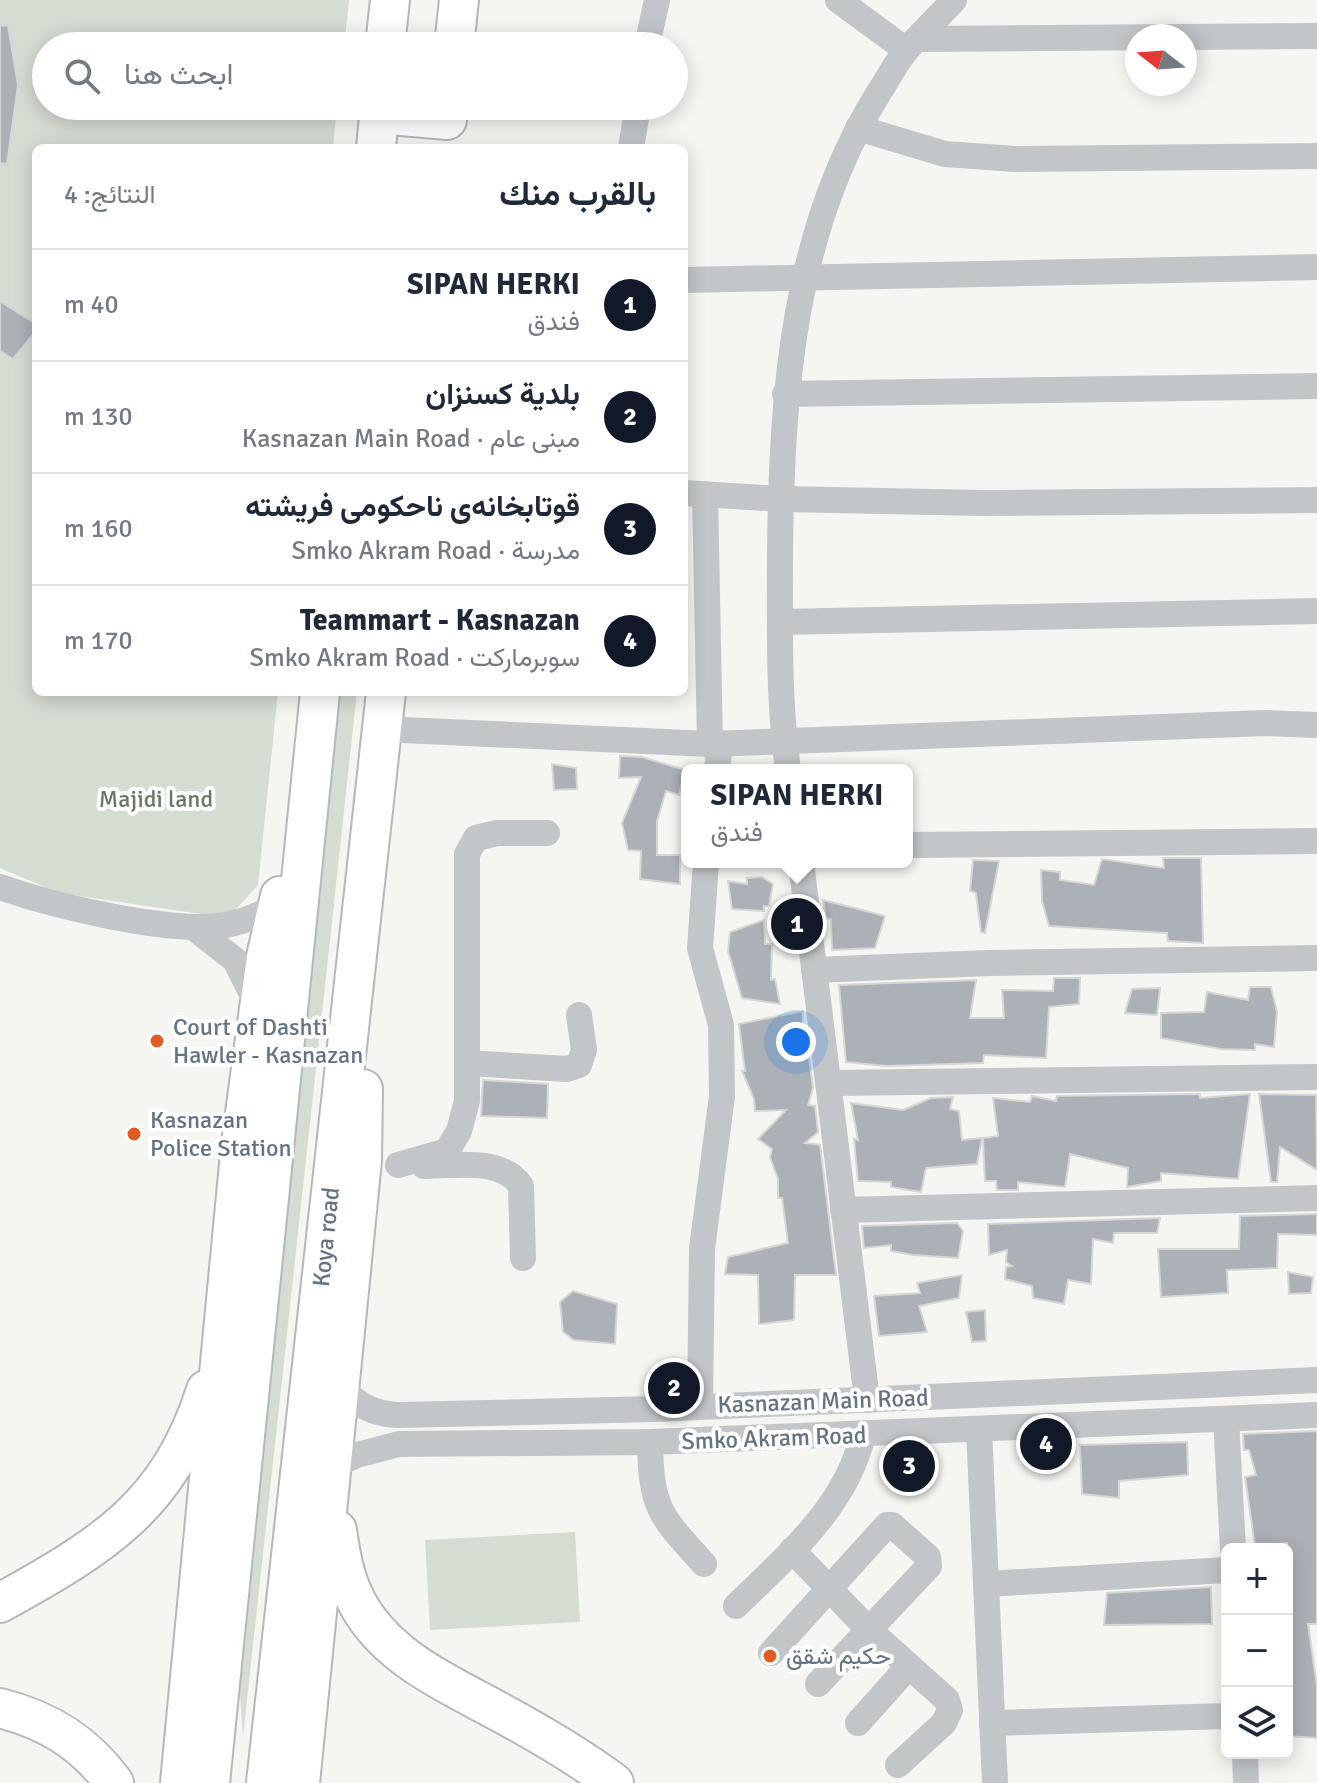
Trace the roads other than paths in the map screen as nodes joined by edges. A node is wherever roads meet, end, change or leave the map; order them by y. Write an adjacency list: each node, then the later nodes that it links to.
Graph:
1 (390, 0): 6 (highway)
2 (459, 0): 7 (highway)
3 (657, 0): 8 (street)
4 (838, 0): 10 (street)
5 (954, 0): 10 (street)
6 (387, 32)
7 (456, 32)
8 (650, 32)
9 (1317, 36): 10 (street)
10 (912, 44): 14 (street)
11 (636, 120): 15 (street)
12 (378, 123): 13 (highway)
13 (446, 125)
14 (858, 128): 16 (street); 18 (street)
15 (632, 144)
16 (1317, 156)
17 (1317, 267): 18 (street)
18 (802, 279): 19 (street); 21 (street)
19 (688, 280)
20 (1317, 386): 21 (street)
21 (785, 394): 23 (street)
22 (695, 494): 23 (street); 31 (street)
23 (781, 499): 24 (street); 26 (street)
24 (1317, 500)
25 (1317, 611): 26 (street)
26 (780, 622): 30 (street)
27 (320, 696): 33 (highway)
28 (383, 710): 31 (street); 44 (highway, Koya road)
29 (1317, 725): 30 (street)
30 (784, 743): 31 (street); 32 (street)
31 (716, 753)
32 (787, 764)
33 (309, 807): 40 (highway); 85 (highway)
34 (547, 833): 47 (street)
35 (1317, 841): 36 (street)
36 (913, 845)
37 (706, 868): 58 (street)
38 (802, 868): 43 (street)
39 (0, 887): 41 (street)
40 (277, 906): 41 (street); 45 (highway)
41 (193, 927): 45 (street)
42 (1317, 958): 43 (street)
43 (814, 970): 49 (street)
44 (352, 998): 50 (highway); 86 (highway, Koya road)
45 (258, 1008): 54 (highway)
46 (579, 1015): 47 (street)
47 (467, 1063): 50 (street)
48 (1317, 1077): 49 (street)
49 (828, 1083): 52 (street)
50 (380, 1163): 53 (street); 56 (highway)
51 (1317, 1198): 52 (street)
52 (843, 1210): 57 (street)
53 (523, 1258)
54 (224, 1334): 71 (highway); 84 (highway)
55 (1317, 1380): 57 (street, Kasnazan Main Road)
56 (340, 1385): 58 (street, Kasnazan Main Road); 64 (highway)
57 (867, 1400): 58 (street, Kasnazan Main Road)
58 (700, 1407)
59 (1317, 1415): 60 (street, Smko Akram Road)
60 (1226, 1419): 61 (street, Smko Akram Road); 65 (street)
61 (979, 1429): 62 (street, Smko Akram Road); 69 (street)
62 (863, 1434): 63 (street, Smko Akram Road); 66 (street)
63 (650, 1442): 64 (street, Smko Akram Road); 67 (street)
64 (331, 1471): 87 (highway); 88 (highway)
65 (1233, 1543)
66 (792, 1550): 70 (street); 72 (street)
67 (704, 1564)
68 (1221, 1570): 69 (street)
69 (986, 1584): 80 (street)
70 (828, 1591): 73 (street); 73 (street); 74 (street)
71 (0, 1603)
72 (736, 1606)
73 (869, 1630): 75 (street); 76 (street)
74 (771, 1653)
75 (908, 1667): 79 (street); 82 (street)
76 (818, 1684)
77 (0, 1708): 83 (highway)
78 (1221, 1716): 80 (street)
79 (858, 1723)
80 (992, 1723): 89 (street)
81 (1245, 1759): 90 (street)
82 (898, 1765)
83 (114, 1783)
84 (180, 1783)
85 (210, 1783)
86 (266, 1783)
87 (300, 1783)
88 (614, 1783)
89 (995, 1783)
90 (1246, 1783)

